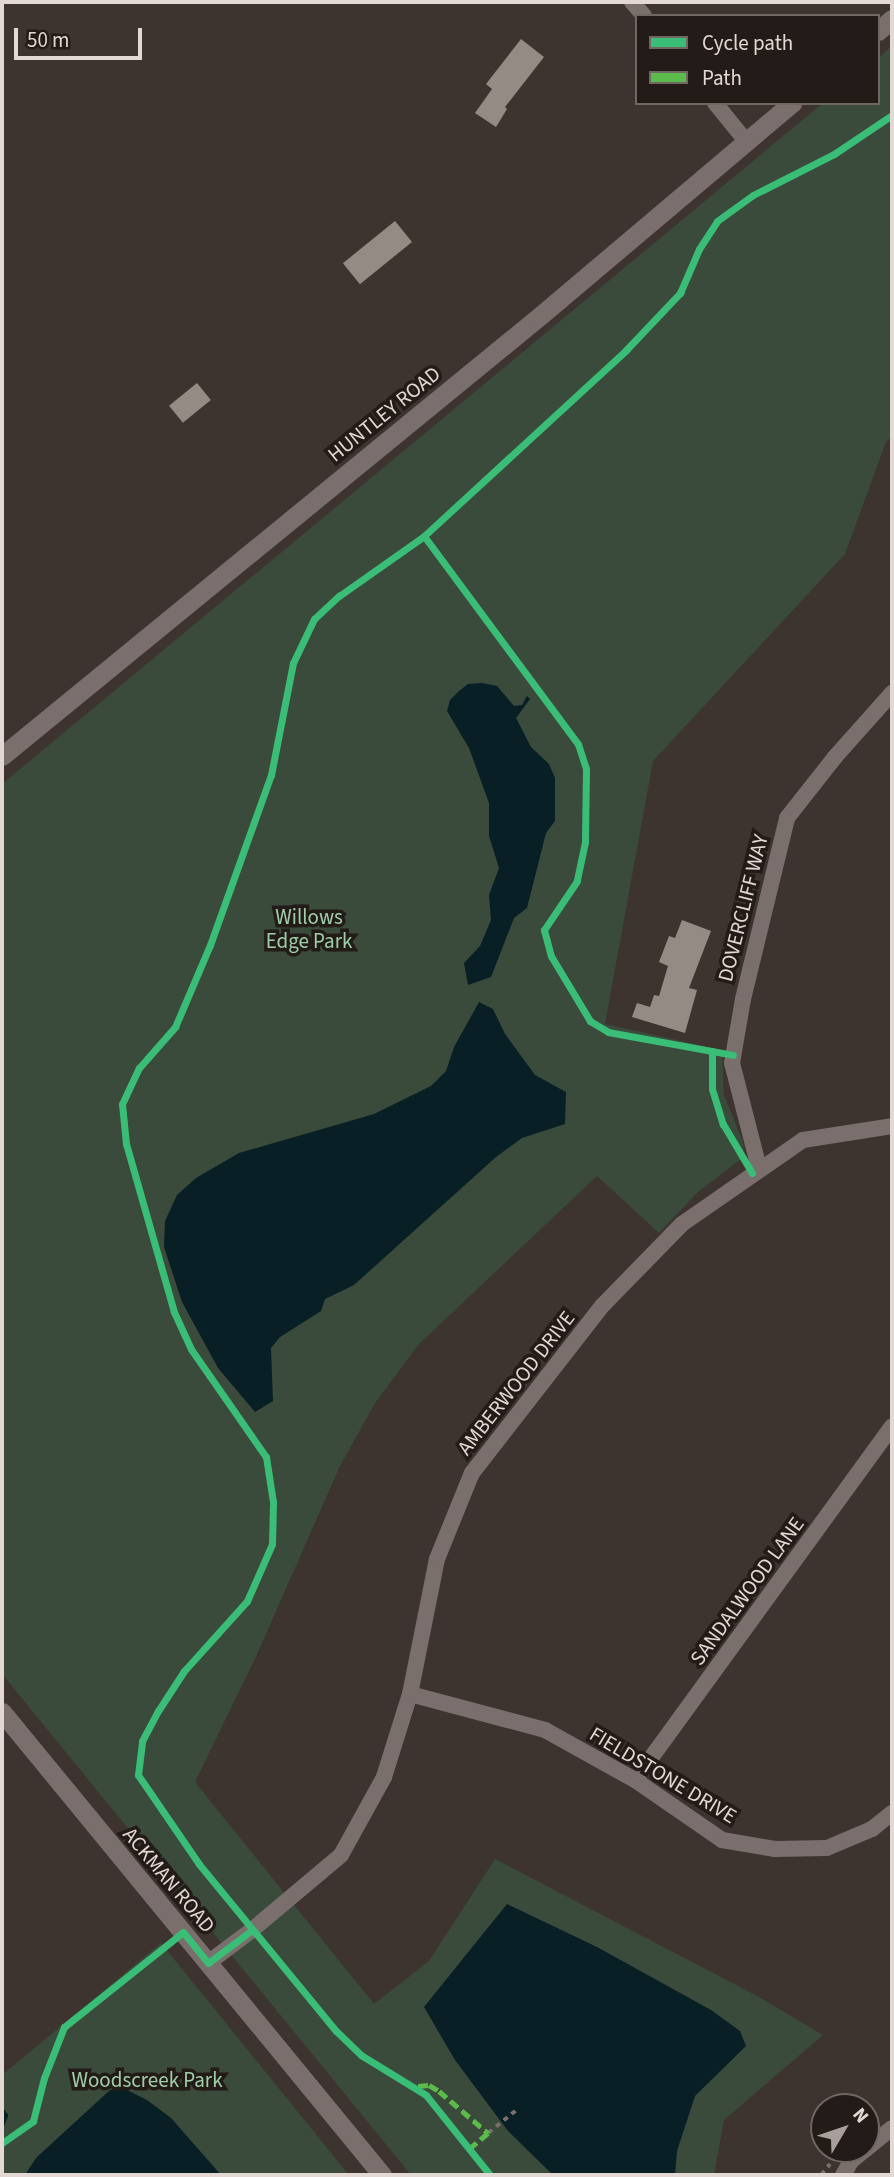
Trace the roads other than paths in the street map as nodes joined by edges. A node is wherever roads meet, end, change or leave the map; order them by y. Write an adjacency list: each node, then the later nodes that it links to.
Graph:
1 (717, 105): 3 (street)
2 (790, 105): 3 (street, HUNTLEY ROAD)
3 (746, 141): 5 (street, HUNTLEY ROAD)
4 (892, 693): 7 (street, DOVERCLIFF WAY)
5 (2, 757)
6 (892, 1126): 7 (street, AMBERWOOD DRIVE)
7 (759, 1168): 9 (street, AMBERWOOD DRIVE)
8 (892, 1426): 11 (street, SANDALWOOD LANE)
9 (410, 1694): 11 (street, FIELDSTONE DRIVE); 13 (street, AMBERWOOD DRIVE)
10 (2, 1712): 13 (street, ACKMAN ROAD)
11 (635, 1780): 12 (street, FIELDSTONE DRIVE)
12 (892, 1813)
13 (208, 1963): 14 (street, ACKMAN ROAD)
14 (382, 2175)

